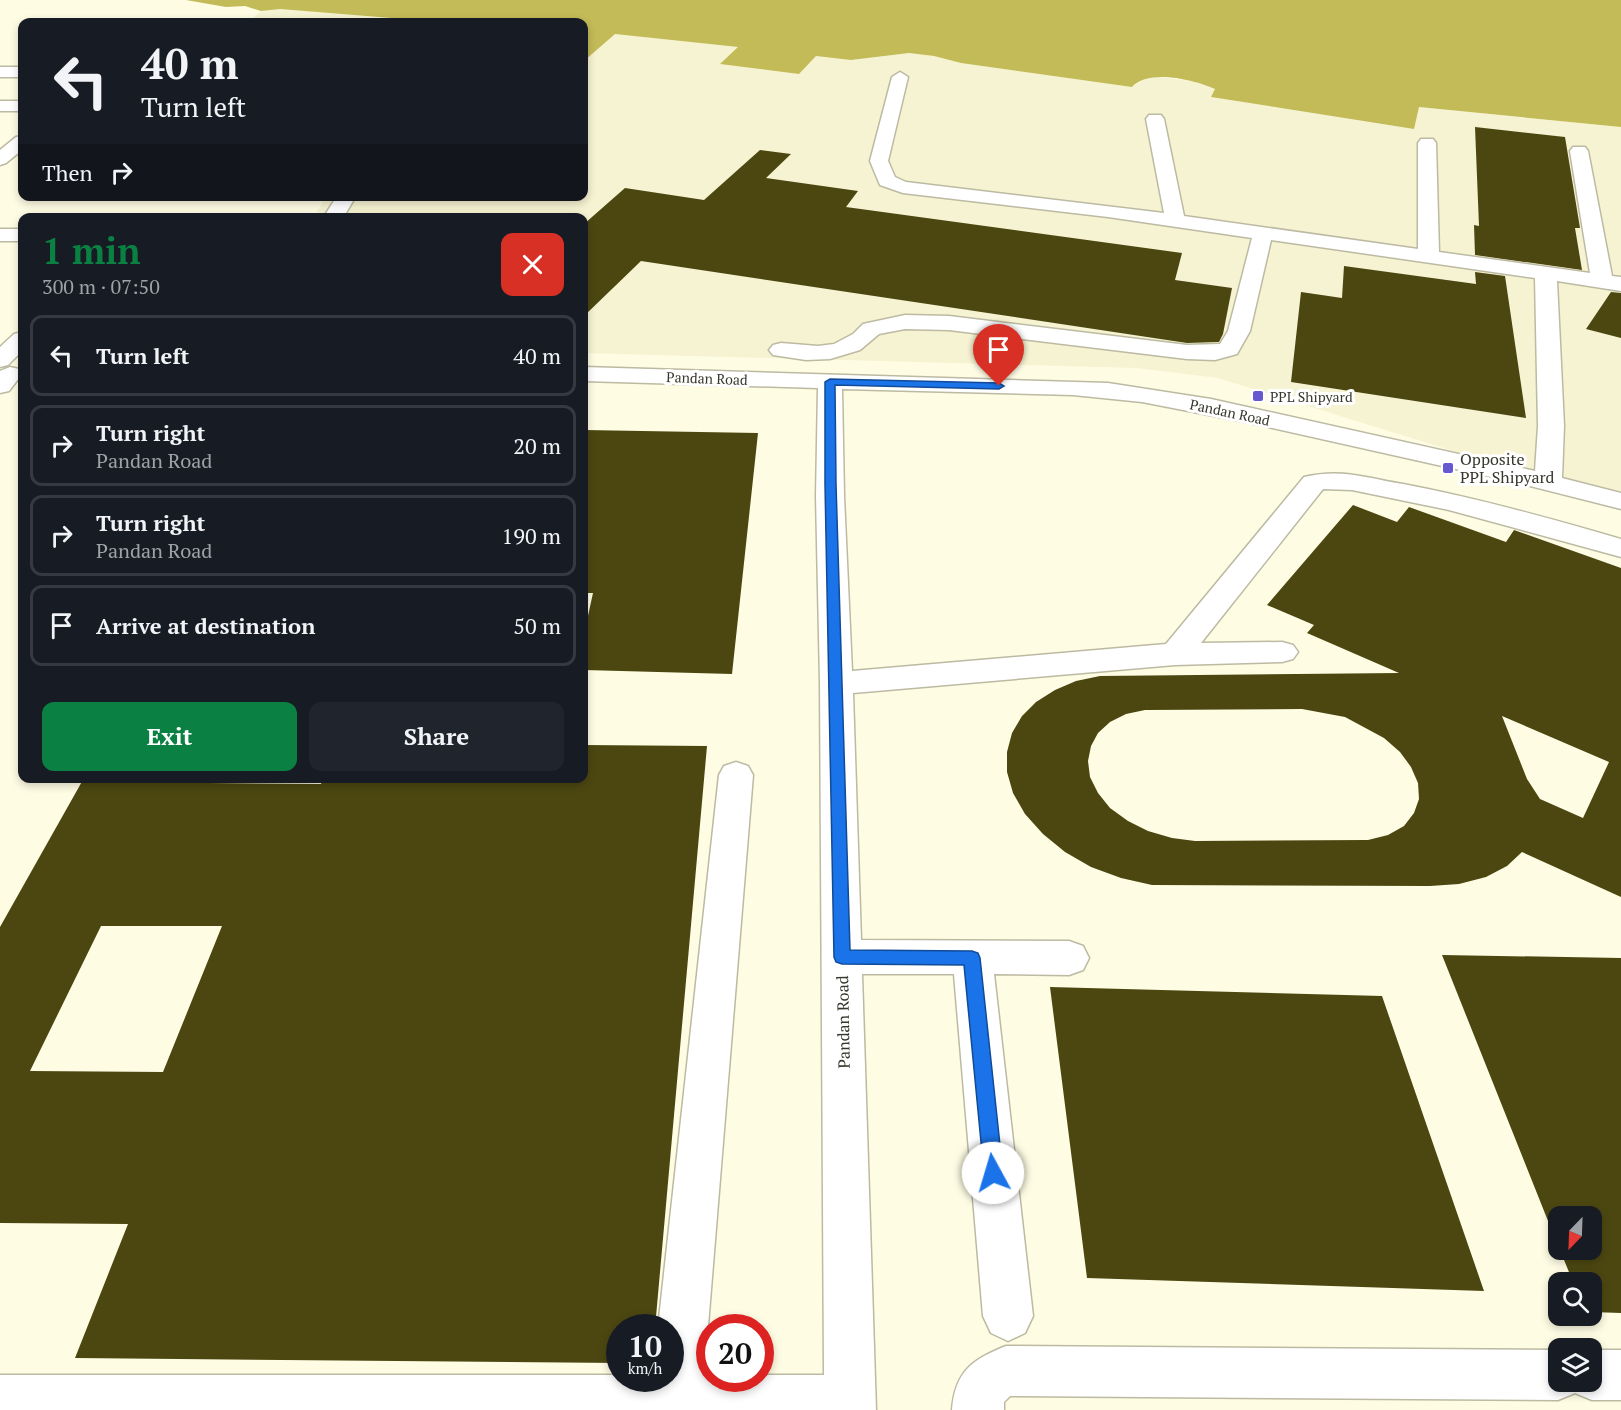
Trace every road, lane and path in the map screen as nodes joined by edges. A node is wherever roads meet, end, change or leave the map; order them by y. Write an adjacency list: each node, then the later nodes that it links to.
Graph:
1 (900, 77): 11 (street)
2 (0, 106): 3 (street)
3 (18, 106)
4 (1155, 119): 11 (street)
5 (0, 142): 6 (street)
6 (18, 142)
7 (1427, 143): 15 (street)
8 (18, 145): 10 (street)
9 (1578, 151): 17 (street)
10 (0, 159)
11 (1175, 221): 12 (street)
12 (1263, 233): 15 (street); 19 (street)
13 (0, 235): 14 (street)
14 (18, 235)
15 (1429, 256): 16 (street)
16 (1546, 273): 17 (street); 23 (street)
17 (1612, 282)
18 (18, 348): 20 (street)
19 (781, 350)
20 (7, 374)
21 (588, 374): 22 (street, Pandan Road)
22 (830, 382): 23 (street, Pandan Road); 28 (street, Pandan Road)
23 (1548, 481): 24 (street, Pandan Road)
24 (1621, 501)
25 (1621, 548): 27 (street)
26 (1282, 652): 27 (street)
27 (1175, 654): 28 (street)
28 (837, 683): 30 (street, Pandan Road)
29 (736, 774): 38 (street)
30 (842, 957): 31 (street); 39 (street, Pandan Road)
31 (972, 958): 32 (street); 33 (street)
32 (1070, 958)
33 (1008, 1316)
34 (1548, 1375): 40 (street)
35 (1602, 1375): 36 (street)
36 (1621, 1375)
37 (0, 1401): 38 (street)
38 (676, 1401): 39 (street)
39 (850, 1405)
40 (978, 1410)

